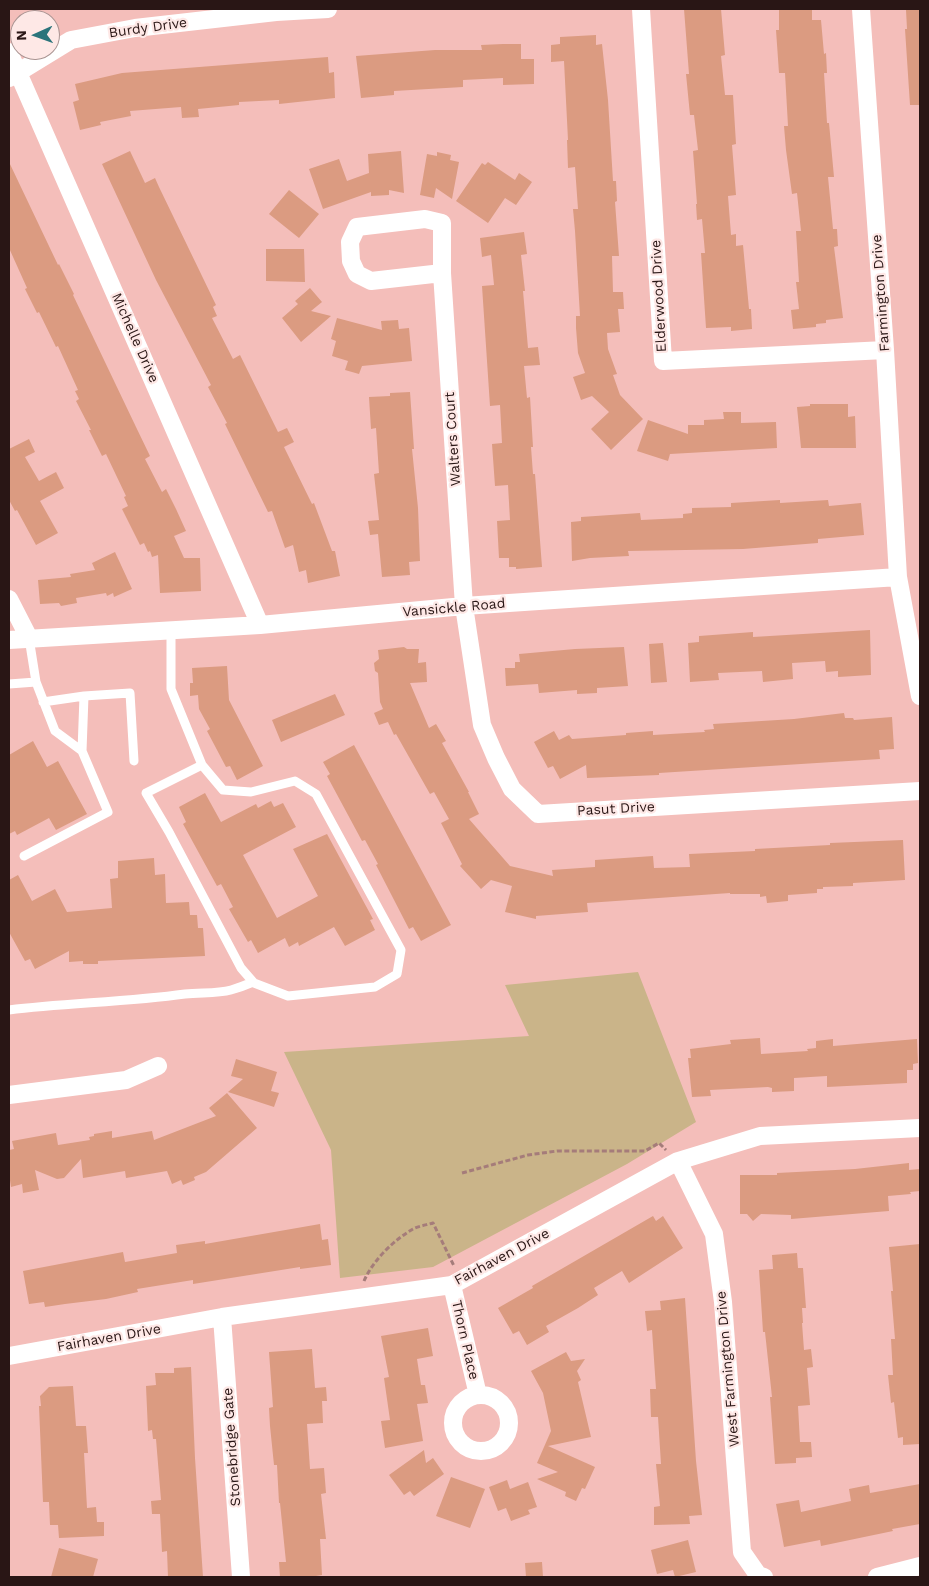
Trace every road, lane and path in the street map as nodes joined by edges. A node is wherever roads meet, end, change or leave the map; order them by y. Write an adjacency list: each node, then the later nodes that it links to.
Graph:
1 (328, 9): 5 (street, Burdy Drive)
2 (641, 9): 7 (street, Elderwood Drive)
3 (861, 9): 7 (street, Farmington Drive)
4 (9, 52): 5 (street, Michelle Drive)
5 (14, 75): 11 (street, Michelle Drive)
6 (442, 273): 6 (street, Walters Court); 10 (street, Walters Court)
7 (885, 350): 8 (street, Farmington Drive)
8 (898, 577): 10 (street, Vansickle Road); 18 (street)
9 (9, 600): 13 (street)
10 (464, 606): 11 (street, Vansickle Road); 23 (street, Pasut Drive)
11 (260, 625): 12 (street, Vansickle Road)
12 (171, 631): 13 (street, Vansickle Road); 22 (lane)
13 (29, 638): 14 (street, Vansickle Road); 15 (lane)
14 (9, 640)
15 (36, 682): 16 (lane); 19 (lane)
16 (9, 684)
17 (84, 696): 19 (lane); 20 (lane); 21 (lane)
18 (920, 696)
19 (43, 702): 20 (lane)
20 (82, 751): 24 (lane)
21 (134, 761)
22 (202, 765): 25 (lane); 25 (lane)
23 (920, 791)
24 (24, 856)
25 (253, 982): 26 (lane)
26 (9, 1010)
27 (158, 1066): 28 (street)
28 (9, 1095)
29 (920, 1128): 30 (street, Fairhaven Drive)
30 (678, 1161): 31 (path); 32 (street, Fairhaven Drive); 39 (street, West Farmington Drive)
31 (462, 1173)
32 (456, 1282): 33 (street, Fairhaven Drive); 33 (path); 36 (street, Thorn Place)
33 (363, 1297): 34 (street, Fairhaven Drive)
34 (222, 1317): 35 (street, Fairhaven Drive); 38 (street, Stonebridge Gate)
35 (9, 1356)
36 (478, 1395)
37 (920, 1566): 40 (street)
38 (241, 1577)
39 (764, 1577)
40 (877, 1577)

